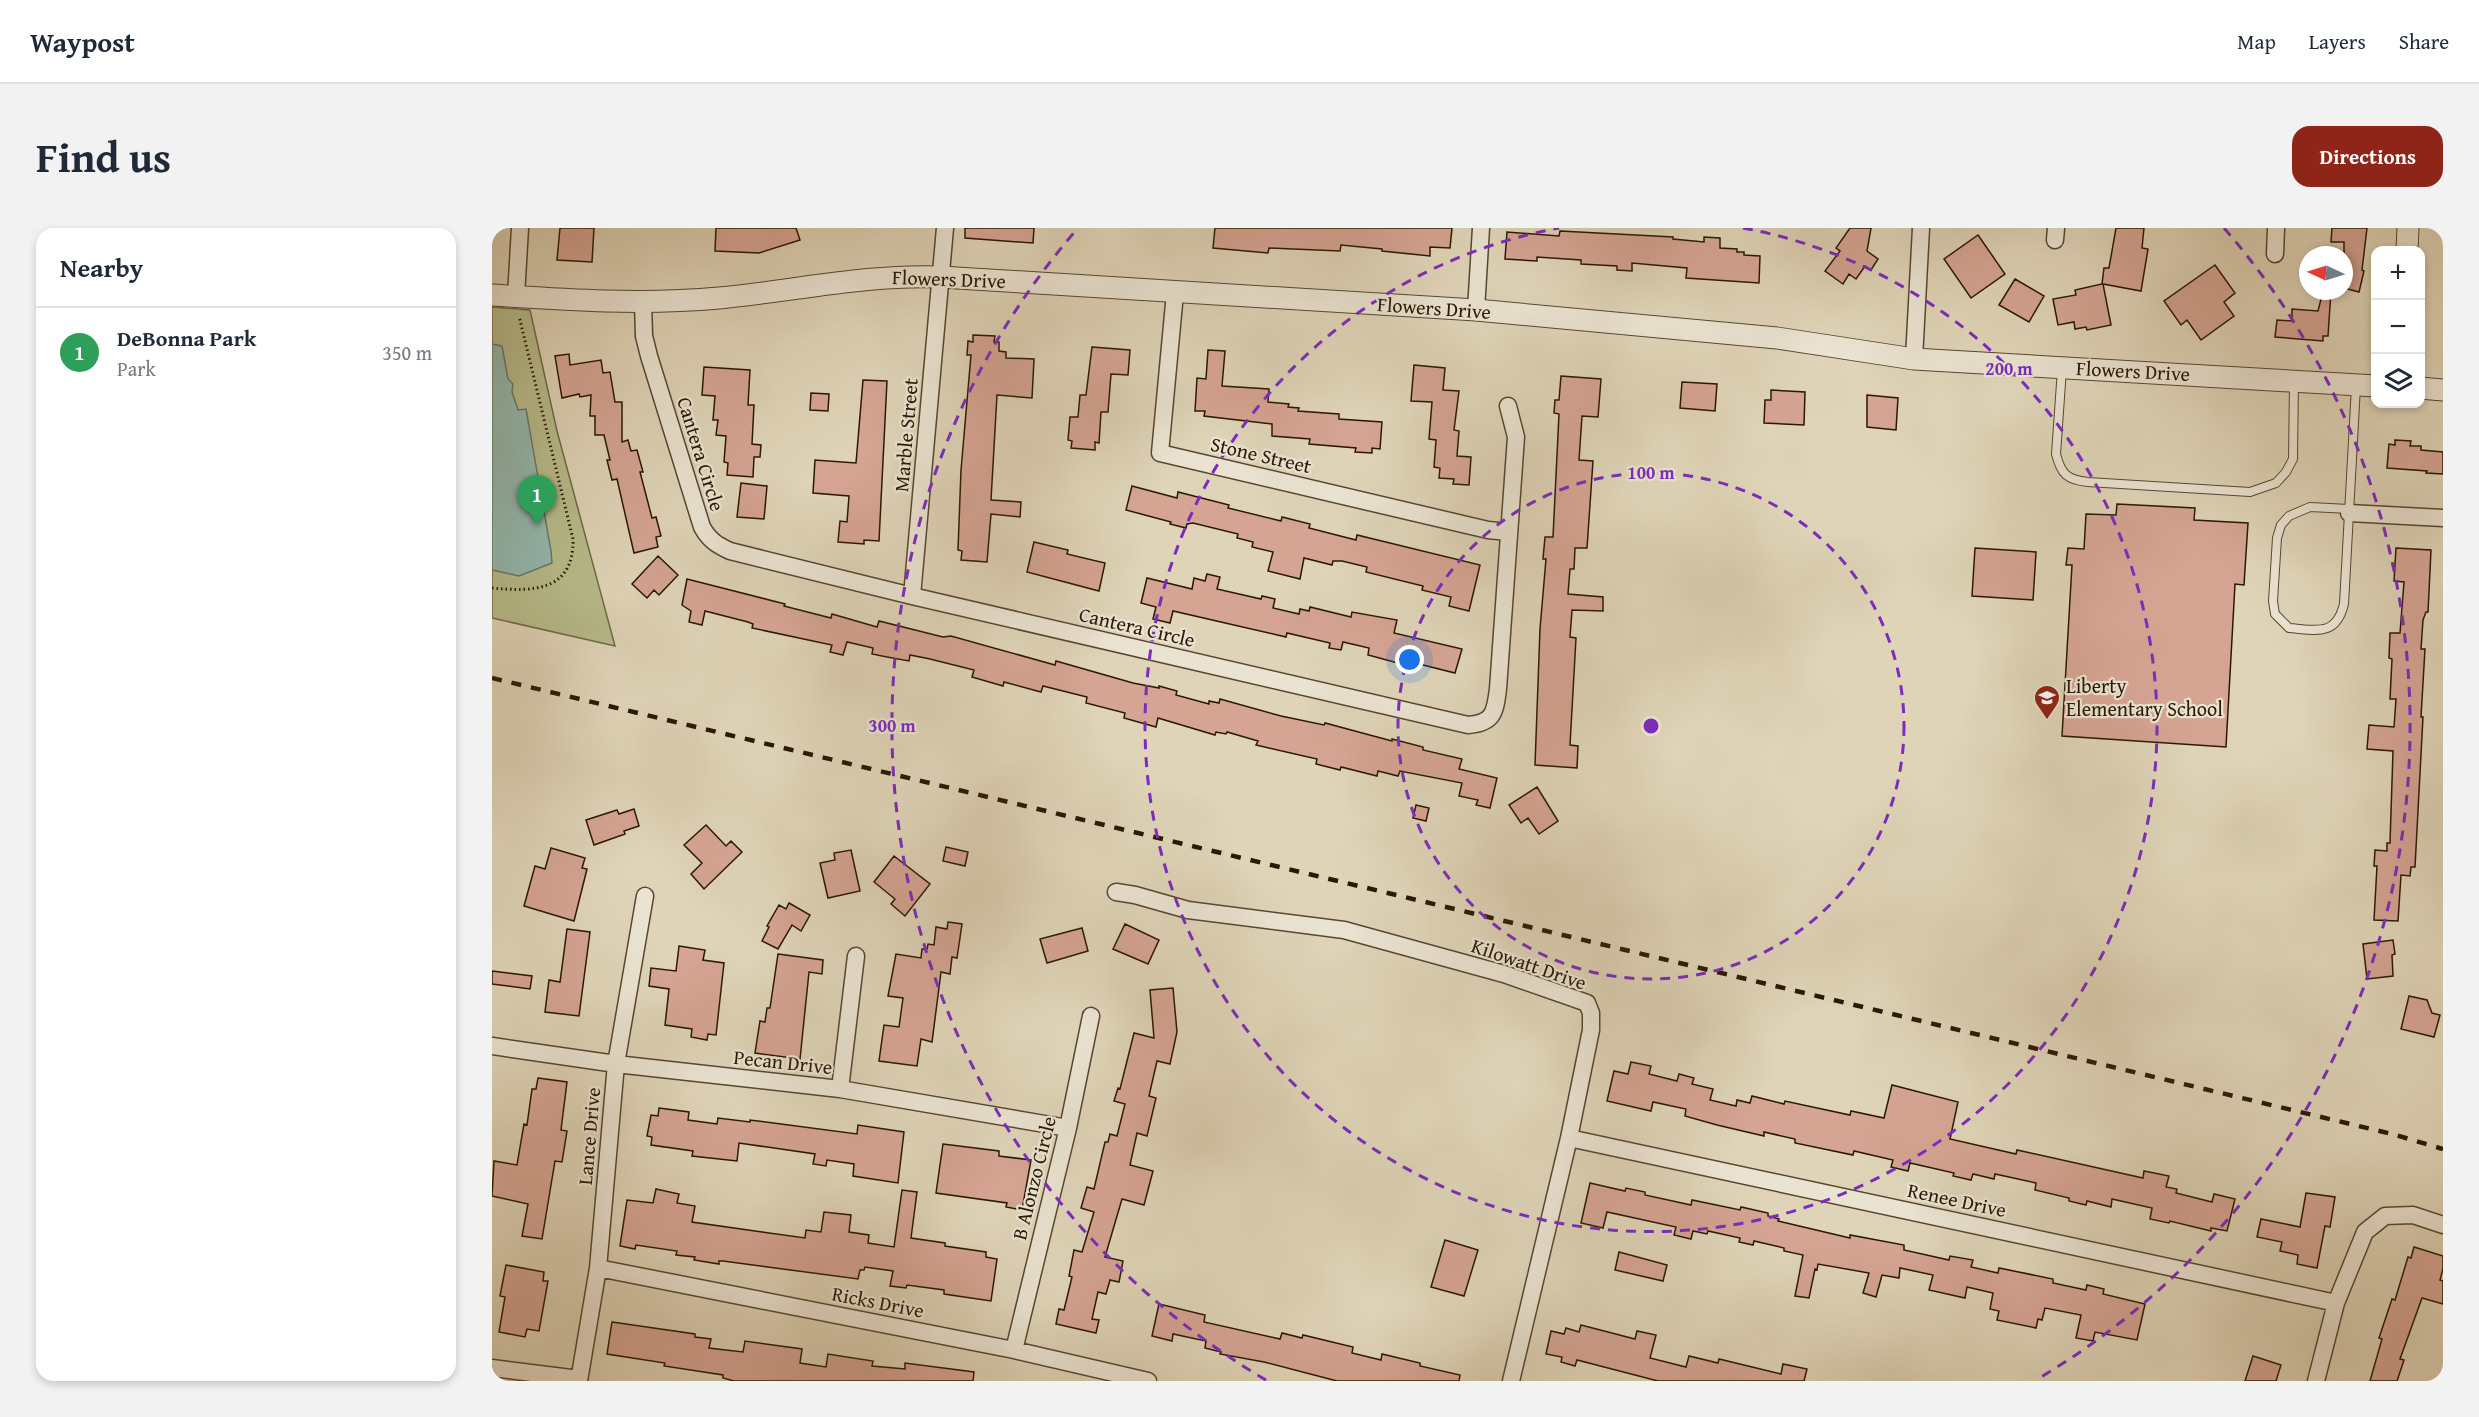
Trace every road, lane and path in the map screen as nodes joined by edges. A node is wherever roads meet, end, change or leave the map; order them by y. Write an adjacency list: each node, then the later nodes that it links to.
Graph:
1 (520, 228): 12 (street)
2 (945, 228): 9 (street, Marble Street)
3 (1481, 228): 14 (street)
4 (1921, 228): 15 (street)
5 (2276, 228): 8 (street)
6 (2408, 228): 7 (street)
7 (2407, 246)
8 (2275, 254)
9 (941, 277): 10 (street, Flowers Drive); 13 (street, Flowers Drive); 26 (street, Marble Street)
10 (1175, 293): 14 (street, Flowers Drive); 24 (street, Stone Street)
11 (492, 295): 12 (street, Flowers Drive)
12 (516, 301): 13 (street, Flowers Drive); 25 (path)
13 (643, 303): 26 (street, Cantera Circle)
14 (1476, 310): 15 (street, Flowers Drive)
15 (1914, 358): 16 (street, Flowers Drive)
16 (2062, 367): 17 (street, Flowers Drive); 17 (lane)
17 (2294, 381): 18 (street, Flowers Drive)
18 (2366, 385): 22 (lane)
19 (2425, 388): 20 (street)
20 (2443, 390)
21 (1508, 406): 24 (street, Cantera Circle)
22 (2349, 511): 22 (lane); 23 (street)
23 (2443, 518)
24 (1508, 532): 26 (street, Cantera Circle)
25 (492, 588)
26 (912, 596)
27 (1116, 892): 35 (street, Kilowatt Drive)
28 (645, 896): 32 (street, Lance Drive)
29 (856, 956): 33 (street)
30 (1091, 1016): 34 (street, B Alonzo Circle)
31 (492, 1046): 32 (street, Pecan Drive)
32 (616, 1064): 33 (street, Pecan Drive); 37 (street, Lance Drive)
33 (840, 1089): 34 (street, Pecan Drive)
34 (1068, 1128): 39 (street, B Alonzo Circle)
35 (1569, 1138): 38 (street, Renee Drive); 43 (street, Kilowatt Drive)
36 (2443, 1225): 38 (street)
37 (598, 1268): 39 (street, Ricks Drive); 41 (street, Lance Drive)
38 (2336, 1303): 44 (street)
39 (1014, 1350): 42 (street, Ricks Drive)
40 (492, 1368): 41 (street)
41 (579, 1380)
42 (1148, 1381)
43 (1510, 1381)
44 (2316, 1381)

